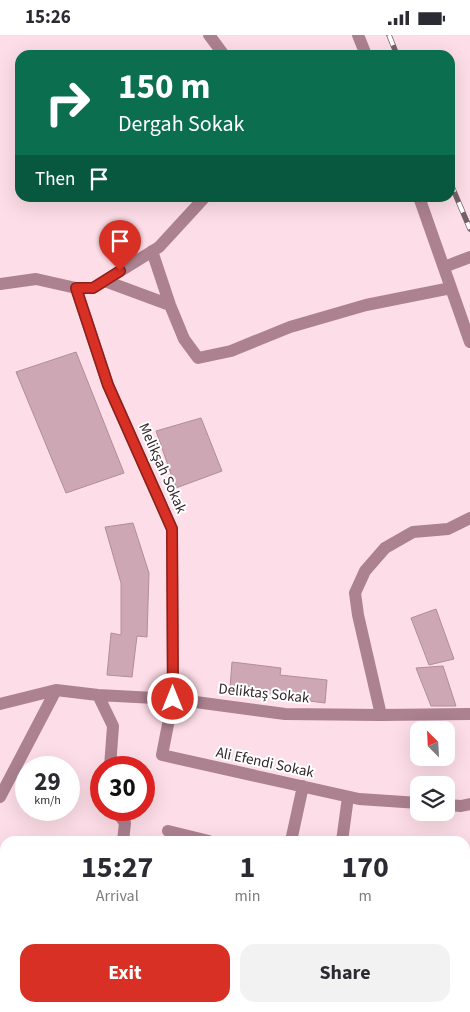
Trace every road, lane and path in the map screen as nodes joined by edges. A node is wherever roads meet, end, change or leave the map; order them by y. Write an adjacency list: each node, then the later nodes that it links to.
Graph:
1 (209, 35): 3 (street)
2 (358, 35): 4 (street)
3 (220, 50)
4 (364, 50)
5 (200, 202): 7 (street)
6 (421, 202): 9 (street)
7 (152, 251): 10 (street); 14 (street)
8 (470, 257): 9 (street)
9 (448, 266): 13 (street)
10 (105, 281): 12 (street); 14 (street)
11 (0, 284): 12 (street)
12 (76, 288): 19 (street, Melikşah Sokak)
13 (451, 288): 14 (street); 15 (street)
14 (170, 305)
15 (470, 341)
16 (470, 518): 22 (street)
17 (56, 690): 18 (street, Deliktaş Sokak); 20 (street); 25 (street)
18 (98, 695): 19 (street, Deliktaş Sokak); 23 (street)
19 (173, 699): 22 (street, Deliktaş Sokak); 24 (street, Ali Efendi Sokak)
20 (0, 704)
21 (470, 714): 22 (street, Deliktaş Sokak)
22 (381, 715)
23 (111, 756)
24 (303, 787): 26 (street, Ali Efendi Sokak); 34 (street)
25 (0, 797)
26 (348, 797): 27 (street, Ali Efendi Sokak); 35 (street)
27 (410, 802)
28 (470, 804): 29 (street)
29 (455, 806)
30 (124, 821): 32 (street)
31 (168, 831): 33 (street)
32 (124, 836)
33 (188, 836)
34 (291, 836)
35 (343, 836)

